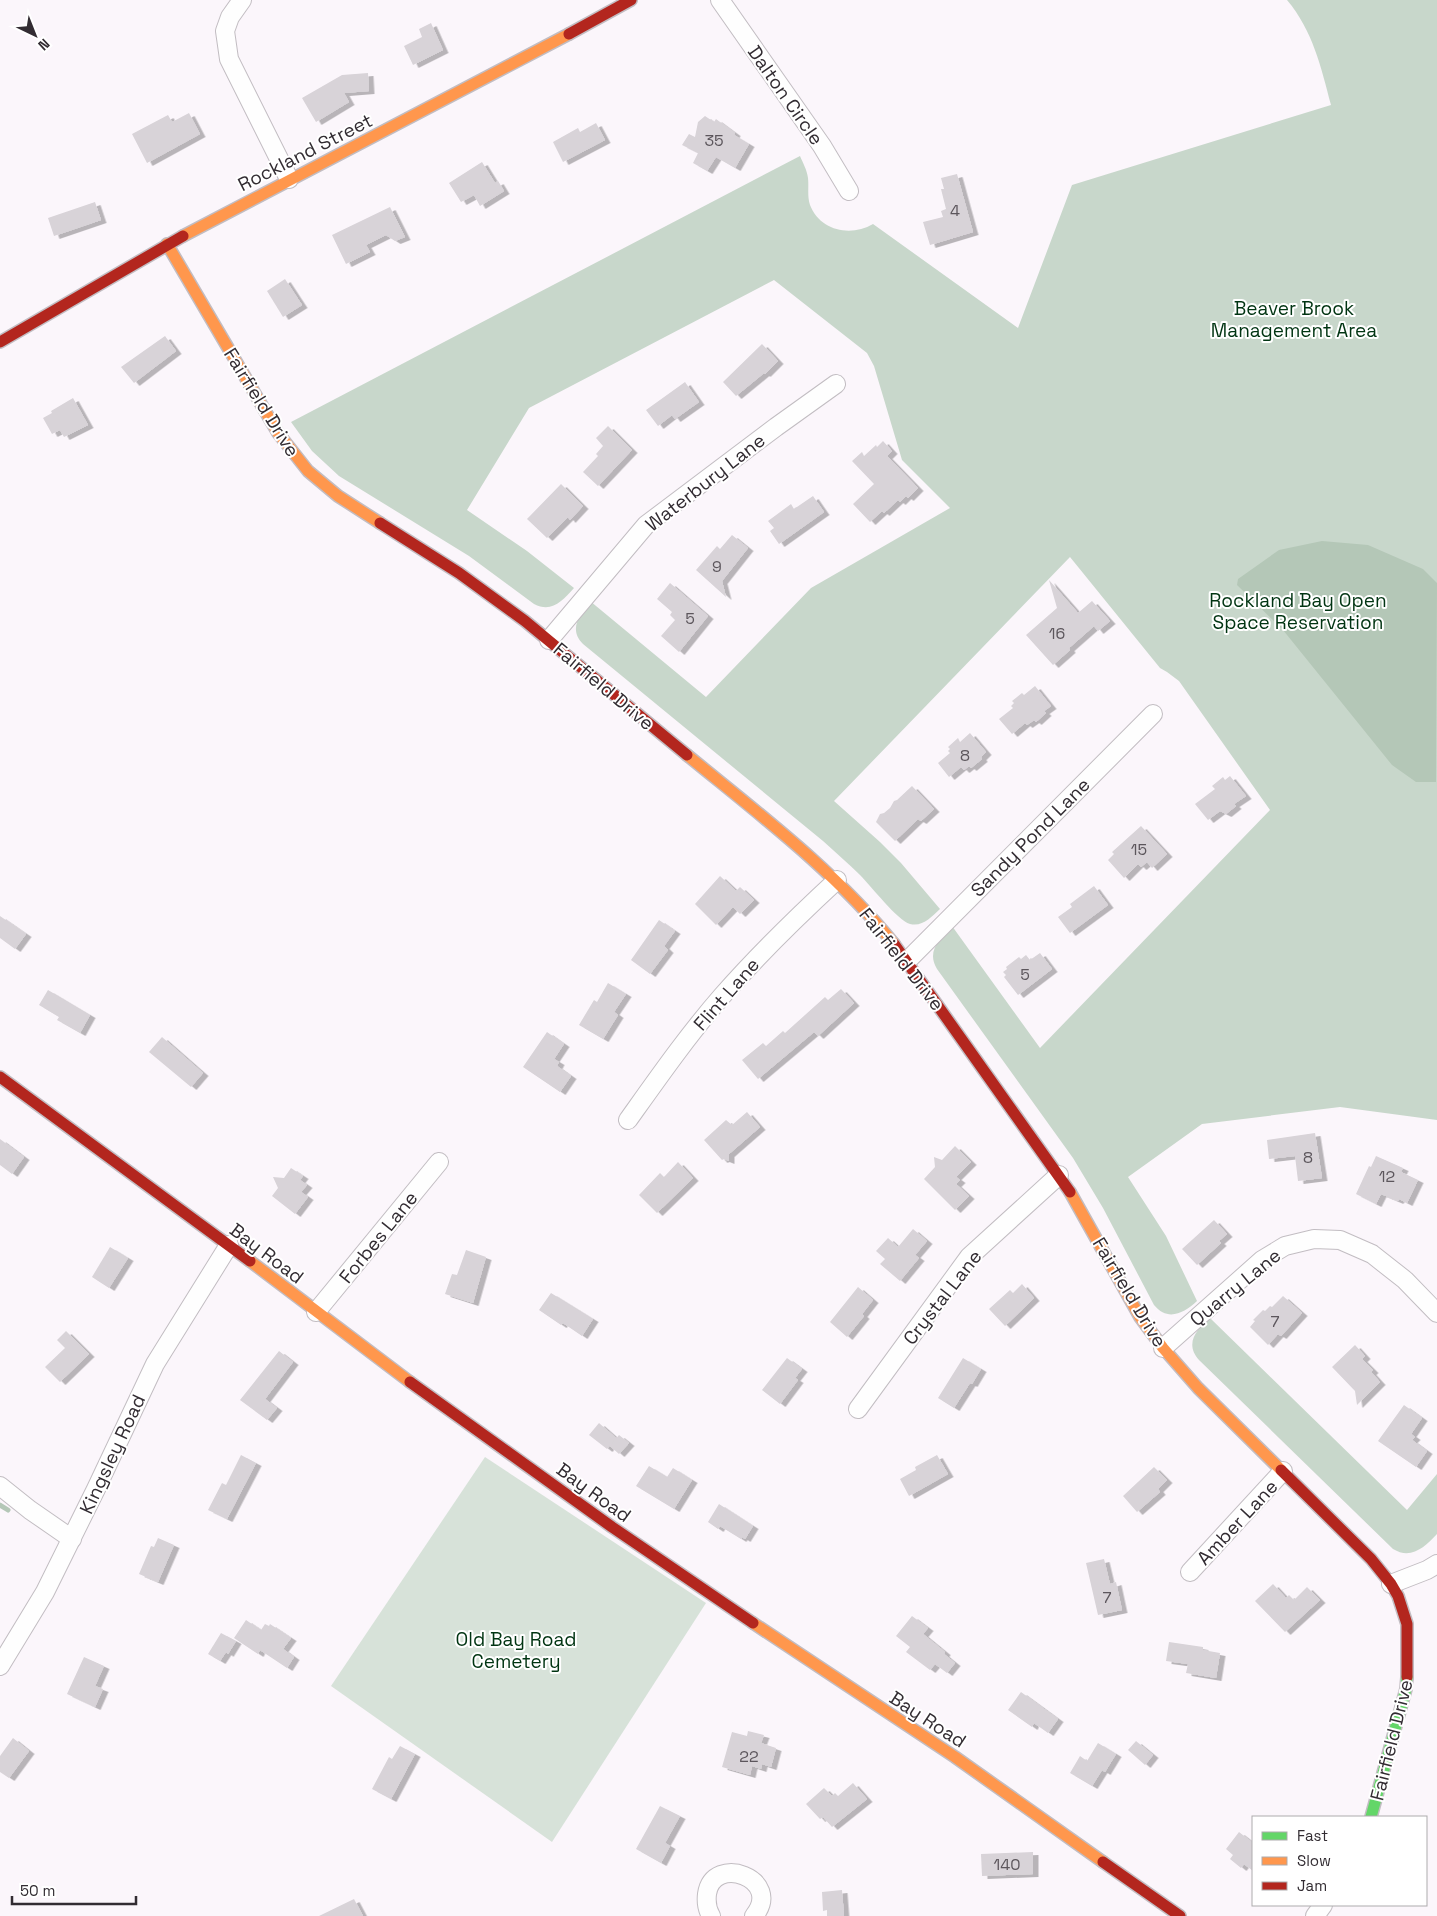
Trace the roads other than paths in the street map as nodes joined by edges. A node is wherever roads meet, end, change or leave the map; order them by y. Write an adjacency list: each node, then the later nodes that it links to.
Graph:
1 (242, 0): 4 (street)
2 (631, 0): 4 (street, Rockland Street)
3 (720, 0): 5 (street, Dalton Circle)
4 (289, 179): 6 (street, Rockland Street)
5 (849, 192)
6 (167, 244): 7 (street, Rockland Street); 9 (street, Fairfield Drive)
7 (0, 342)
8 (836, 384): 9 (street, Waterbury Lane)
9 (549, 640): 11 (street, Fairfield Drive)
10 (1153, 714): 12 (street, Sandy Pond Lane)
11 (837, 880): 12 (street, Fairfield Drive); 14 (street, Flint Lane)
12 (907, 961): 16 (street, Fairfield Drive)
13 (0, 1077): 17 (street, Bay Road)
14 (628, 1120)
15 (439, 1162): 18 (street, Forbes Lane)
16 (1059, 1175): 20 (street, Fairfield Drive); 21 (street, Crystal Lane)
17 (229, 1245): 18 (street, Bay Road); 24 (street, Kingsley Road)
18 (316, 1312): 32 (street, Bay Road)
19 (1437, 1313): 20 (street, Quarry Lane)
20 (1163, 1348): 22 (street, Fairfield Drive)
21 (858, 1408)
22 (1284, 1472): 26 (street, Amber Lane); 27 (street, Fairfield Drive)
23 (0, 1486): 24 (street)
24 (72, 1539): 28 (street, Kingsley Road)
25 (1437, 1564): 27 (street)
26 (1190, 1572)
27 (1391, 1584): 29 (street, Fairfield Drive)
28 (0, 1666)
29 (1371, 1816)
30 (712, 1916): 31 (street)
31 (754, 1916)
32 (1180, 1916)

